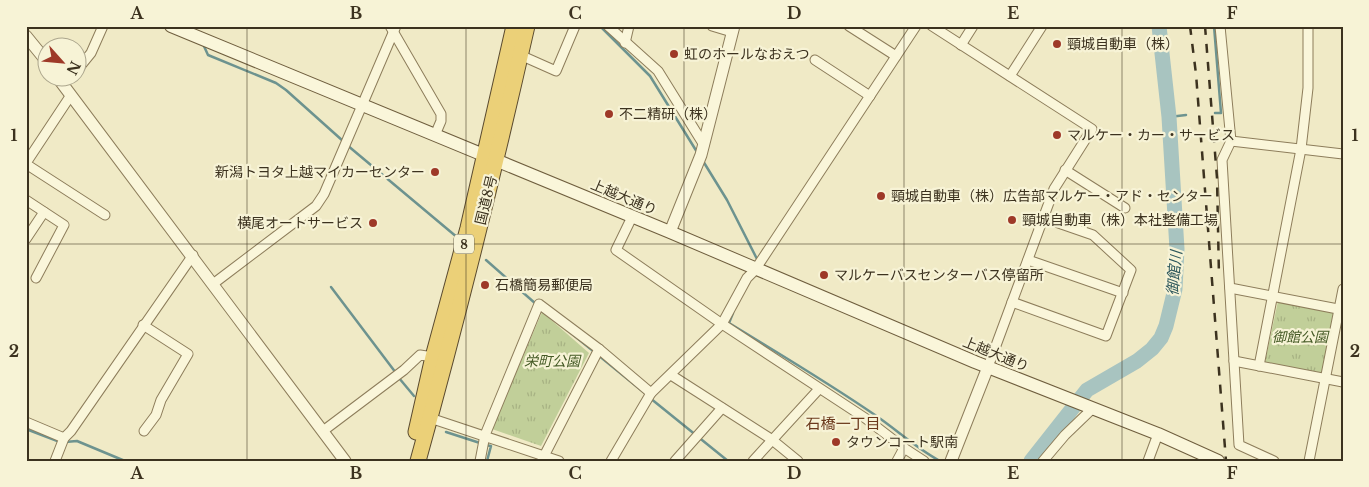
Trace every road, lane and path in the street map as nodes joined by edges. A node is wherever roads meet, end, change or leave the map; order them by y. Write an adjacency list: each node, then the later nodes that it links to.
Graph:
1 (102, 26): 23 (street)
2 (171, 26): 30 (main road, 上越大通り)
3 (514, 26): 36 (highway, 国道8号 / 8)
4 (527, 26): 22 (highway, 国道8号 / 8)
5 (575, 26): 22 (street)
6 (608, 26): 19 (street)
7 (629, 26): 19 (street)
8 (712, 26): 17 (street)
9 (849, 26): 24 (street)
10 (916, 26): 24 (street)
11 (932, 26): 20 (street)
12 (973, 26): 20 (street)
13 (1042, 26): 26 (street)
14 (1220, 26): 32 (street)
15 (1308, 26): 34 (street)
16 (393, 28): 30 (street); 31 (street)
17 (733, 29): 33 (street)
18 (26, 36): 21 (street)
19 (625, 43): 33 (street)
20 (961, 45): 26 (street)
21 (38, 51)
22 (520, 55): 36 (highway, 国道8号 / 8)
23 (88, 56)
24 (896, 56): 29 (street)
25 (815, 60): 29 (street)
26 (1010, 76): 38 (street)
27 (68, 88): 28 (street)
28 (71, 96): 37 (street); 47 (street)
29 (870, 96): 49 (street)
30 (363, 106): 31 (main road, 上越大通り); 51 (street)
31 (435, 134): 36 (main road, 上越大通り)
32 (1231, 141): 34 (street); 52 (street)
33 (704, 145): 45 (street)
34 (1301, 149): 35 (street); 55 (street)
35 (1343, 154)
36 (490, 157): 43 (main road, 上越大通り); 61 (highway, 国道8号 / 8); 72 (highway, 国道8号 / 8)
37 (26, 164): 42 (street)
38 (1065, 170): 40 (street); 44 (street)
39 (26, 200): 41 (street)
40 (1125, 208)
41 (44, 212): 46 (street); 50 (street)
42 (105, 215)
43 (632, 217): 45 (main road, 上越大通り); 58 (street)
44 (1044, 218): 48 (street); 54 (street)
45 (670, 232): 49 (main road, 上越大通り)
46 (26, 239)
47 (193, 256): 51 (street); 59 (street)
48 (1028, 260): 54 (street); 56 (street)
49 (756, 270): 58 (street); 64 (main road, 上越大通り)
50 (36, 278)
51 (213, 284): 75 (street)
52 (1230, 288): 55 (street); 62 (street)
53 (1343, 289): 57 (street)
54 (1123, 293): 56 (street)
55 (1273, 296): 57 (street); 63 (street)
56 (1012, 302): 64 (street)
57 (1341, 310): 66 (street)
58 (722, 324): 65 (street); 68 (street)
59 (143, 325): 74 (street); 78 (street)
60 (599, 349): 69 (street); 77 (street); 81 (street)
61 (433, 357): 75 (street); 84 (highway, 国道8号 / 8)
62 (1234, 361): 63 (street); 98 (street)
63 (1259, 366): 66 (street)
64 (988, 367): 71 (main road, 上越大通り); 94 (street)
65 (671, 375): 69 (street); 70 (street)
66 (1326, 379): 67 (street); 99 (street)
67 (1343, 382)
68 (819, 389): 79 (street); 80 (street)
69 (651, 393): 88 (street)
70 (722, 408): 79 (street); 89 (street)
71 (1089, 408): 76 (main road); 95 (street)
72 (430, 418): 77 (street); 85 (highway, 国道8号 / 8)
73 (26, 422): 78 (street)
74 (144, 431)
75 (323, 431): 83 (street)
76 (1158, 434): 96 (street); 97 (main road)
77 (485, 435): 81 (street); 86 (street)
78 (64, 438): 82 (street)
79 (771, 439): 90 (street); 91 (street)
80 (904, 448): 92 (street); 93 (street)
81 (543, 458): 87 (street)
82 (56, 461)
83 (345, 461)
84 (409, 461)
85 (418, 461)
86 (480, 461)
87 (559, 461)
88 (611, 461)
89 (674, 461)
90 (752, 461)
91 (798, 461)
92 (897, 461)
93 (924, 461)
94 (951, 461)
95 (1043, 461)
96 (1148, 461)
97 (1218, 461)
98 (1274, 461)
99 (1309, 461)

